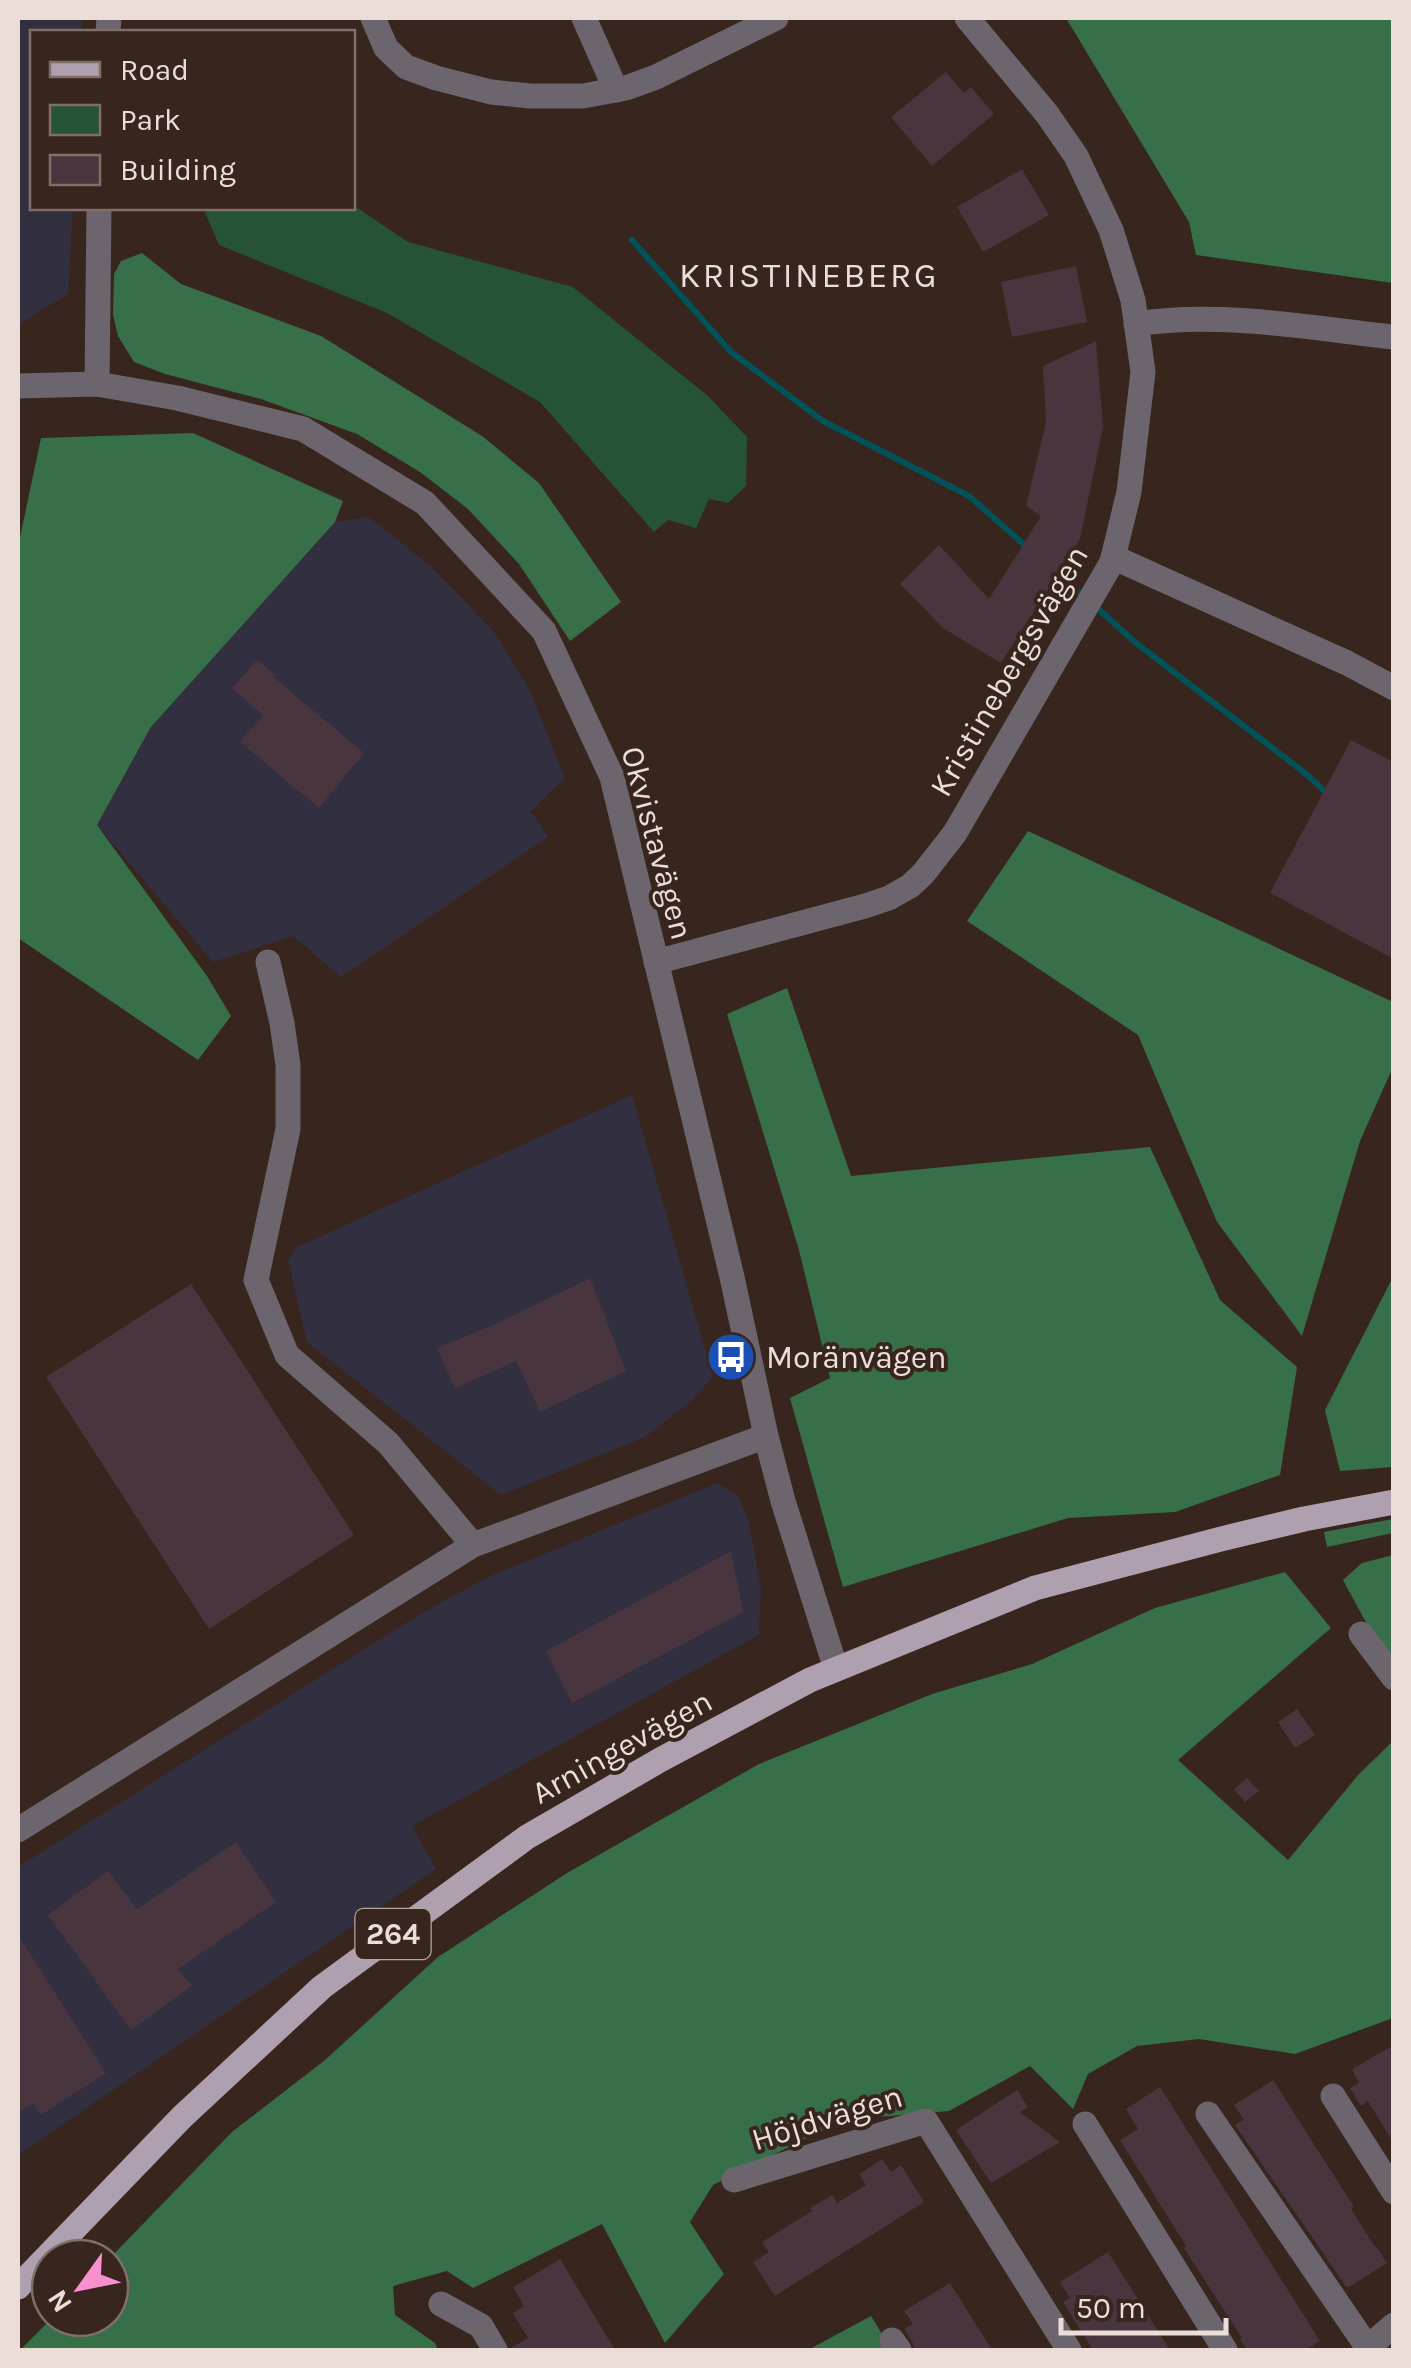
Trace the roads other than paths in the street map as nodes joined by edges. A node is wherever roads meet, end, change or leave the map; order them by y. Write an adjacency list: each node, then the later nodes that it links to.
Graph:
1 (374, 18): 5 (street)
2 (584, 18): 5 (street)
3 (776, 18): 5 (street)
4 (967, 18): 7 (street, Kristinebergsvägen)
5 (616, 90)
6 (98, 210): 9 (street)
7 (1136, 324): 8 (street); 11 (street, Kristinebergsvägen)
8 (1394, 337)
9 (97, 384): 10 (street, Okvistavägen); 14 (street, Okvistavägen)
10 (18, 386)
11 (1113, 558): 12 (street); 14 (street, Kristinebergsvägen)
12 (1394, 688)
13 (268, 962): 17 (street)
14 (656, 962): 15 (street, Okvistavägen)
15 (766, 1436): 17 (street); 19 (street, Okvistavägen)
16 (1394, 1502): 19 (main road, Arningevägen / 264)
17 (473, 1545): 21 (street)
18 (1361, 1634): 20 (street)
19 (836, 1669): 28 (main road, Arningevägen / 264)
20 (1394, 1678)
21 (18, 1830)
22 (1333, 2096): 26 (street)
23 (1208, 2114): 31 (street)
24 (1085, 2124): 35 (street)
25 (734, 2180): 27 (street, Höjdvägen)
26 (1394, 2192)
27 (998, 2236): 33 (street, Höjdvägen); 34 (street, Höjdvägen)
28 (18, 2288)
29 (440, 2304): 32 (street)
30 (1394, 2324): 31 (street)
31 (1366, 2349)
32 (495, 2350)
33 (1070, 2350)
34 (1087, 2350)
35 (1226, 2350)

